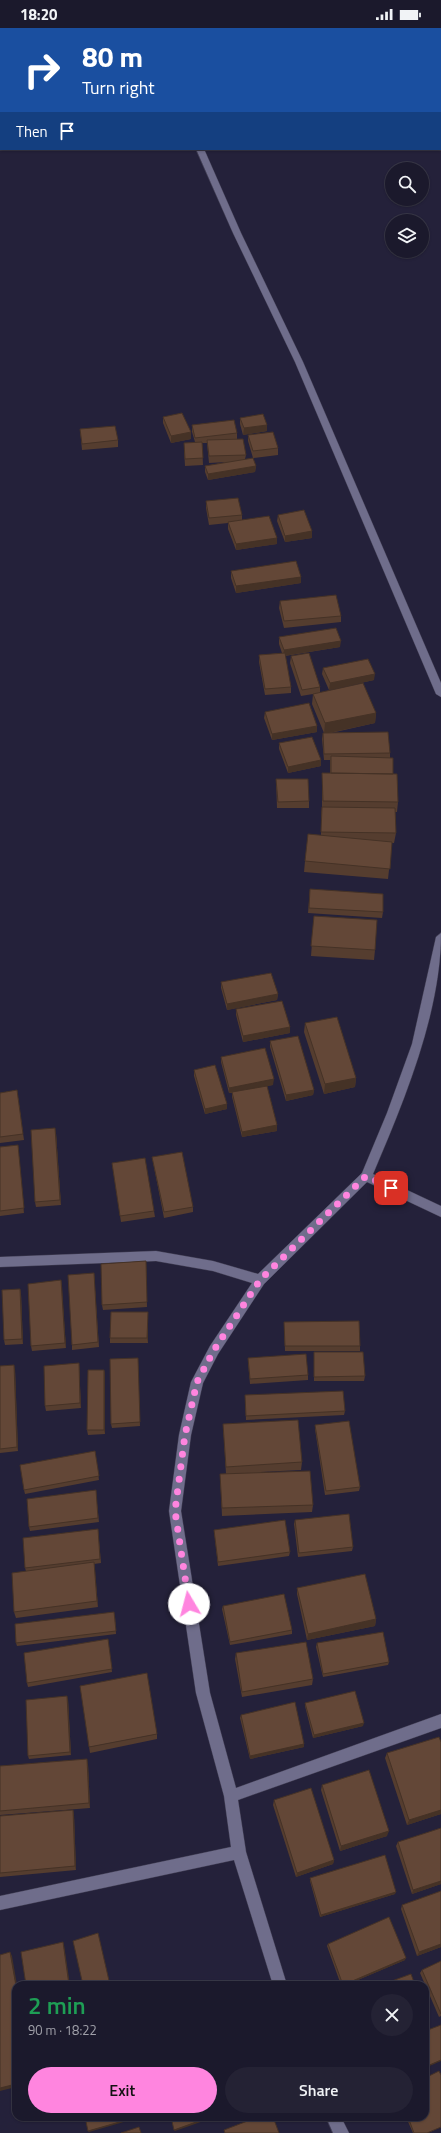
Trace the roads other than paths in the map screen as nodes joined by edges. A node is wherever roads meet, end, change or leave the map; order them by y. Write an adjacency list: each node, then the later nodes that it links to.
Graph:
1 (200, 150): 2 (street)
2 (441, 694)
3 (441, 937): 4 (street)
4 (366, 1176): 5 (street); 7 (street)
5 (441, 1212)
6 (0, 1262): 7 (street)
7 (260, 1280): 9 (street)
8 (441, 1721): 9 (street)
9 (231, 1796): 10 (street)
10 (239, 1852): 11 (street); 12 (street)
11 (0, 1903)
12 (279, 1981)
13 (335, 2121): 14 (street)
14 (342, 2133)

